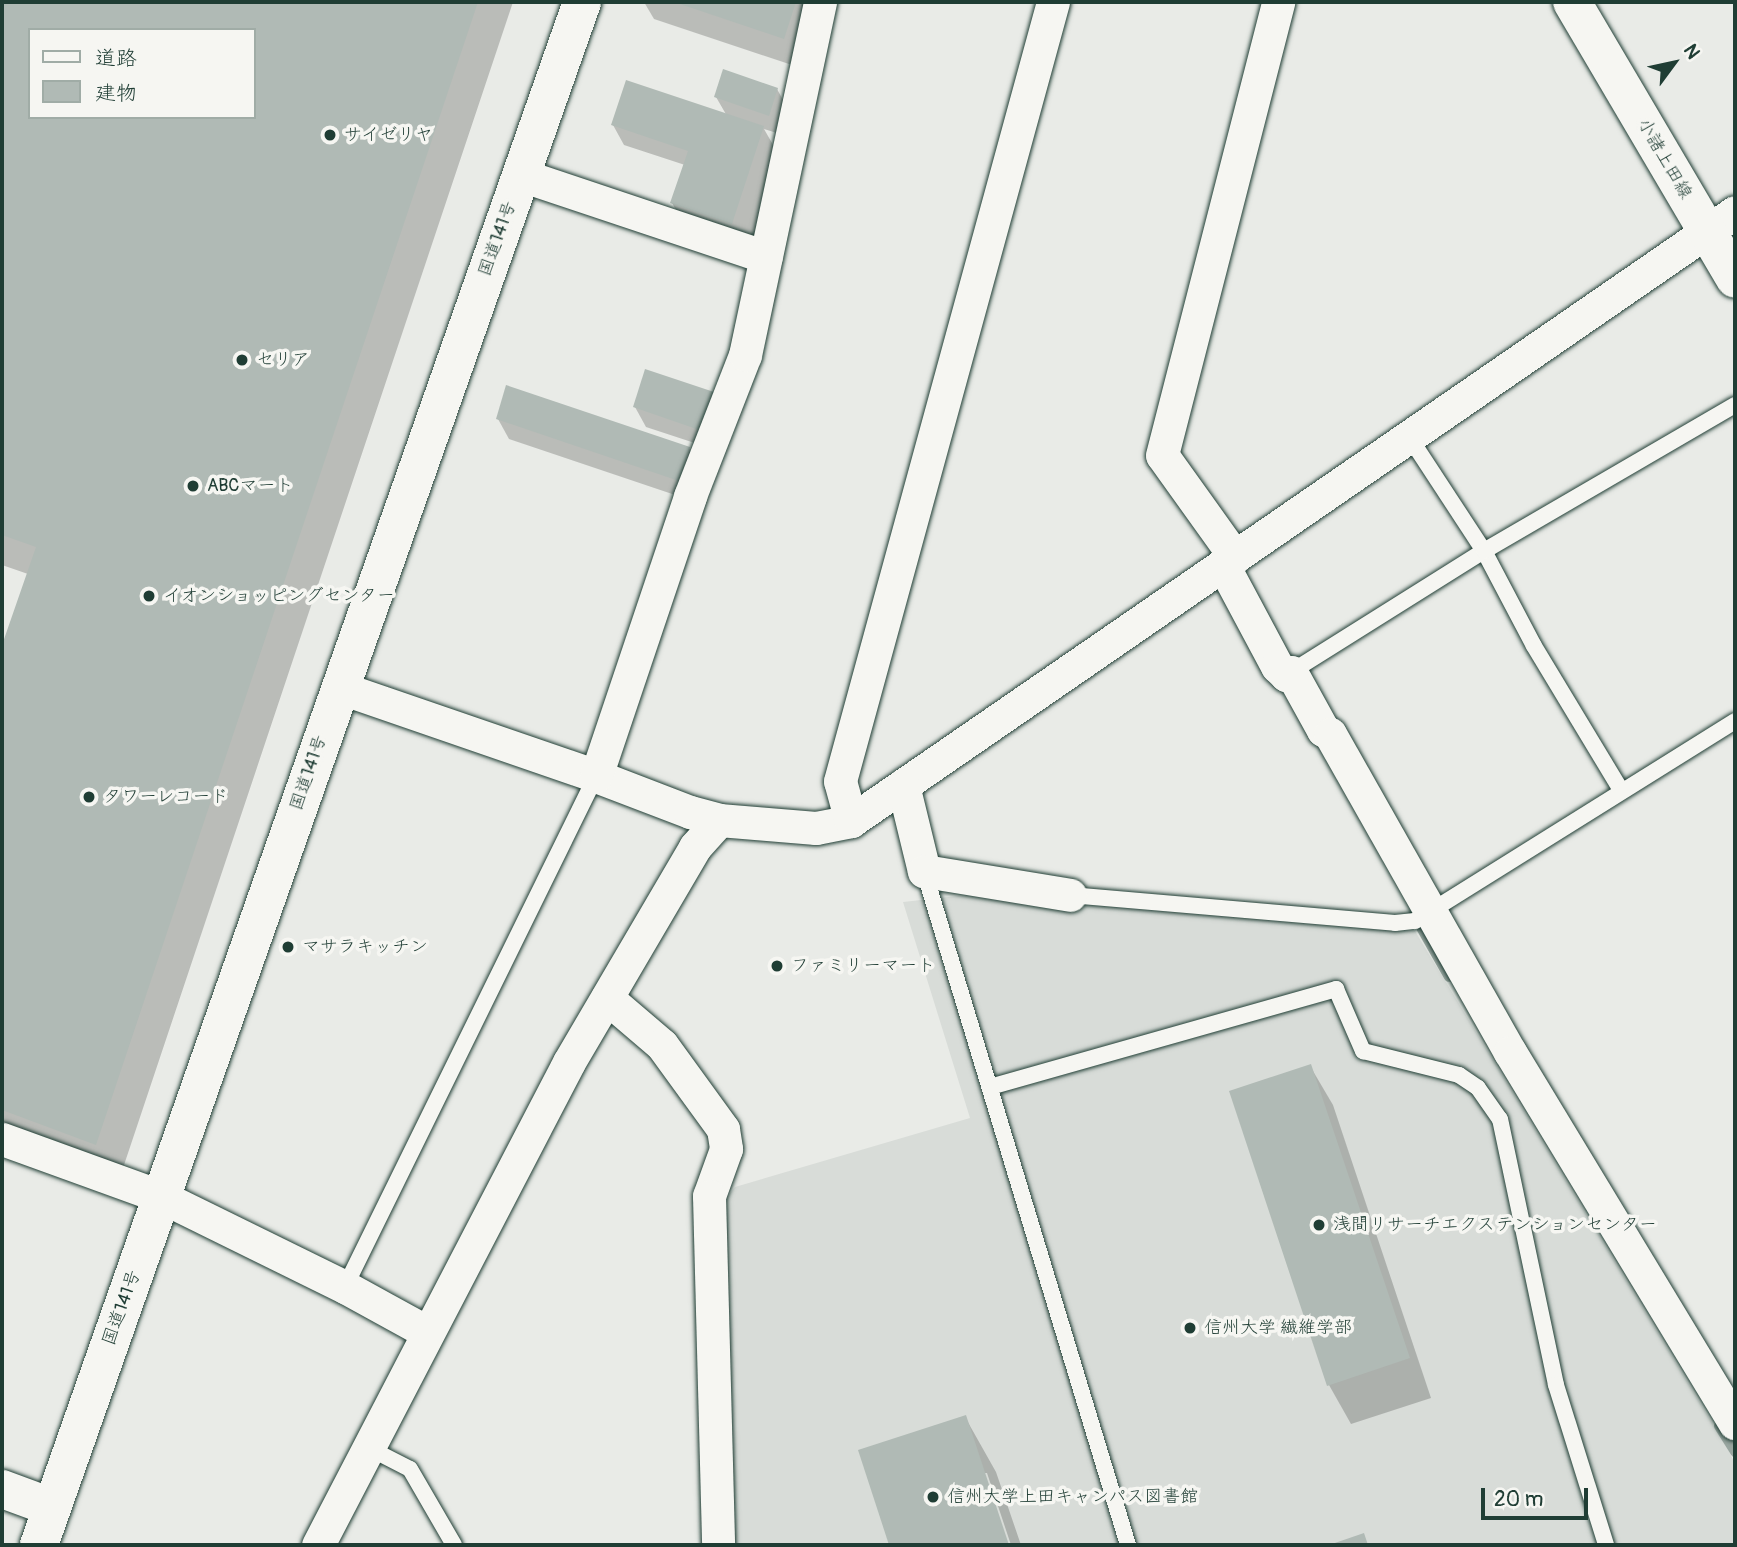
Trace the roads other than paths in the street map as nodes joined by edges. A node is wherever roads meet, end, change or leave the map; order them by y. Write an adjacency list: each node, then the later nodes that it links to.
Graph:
1 (582, 2): 6 (main road, 国道141号)
2 (820, 2): 8 (street)
3 (1053, 2): 21 (street)
4 (1278, 2): 13 (street)
5 (1572, 2): 7 (main road, 小諸上田線)
6 (521, 175): 8 (street); 15 (main road, 国道141号)
7 (1721, 221): 9 (main road, 小諸上田線); 11 (street)
8 (766, 257): 17 (street)
9 (1735, 279)
10 (1735, 405): 12 (lane)
11 (1410, 438): 12 (lane); 13 (street)
12 (1484, 551): 14 (lane); 19 (lane)
13 (1229, 561): 14 (street); 18 (street)
14 (1291, 672): 24 (street)
15 (338, 687): 17 (street); 28 (main road, 国道141号)
16 (1735, 720): 19 (lane)
17 (596, 776): 20 (street); 29 (lane)
18 (903, 785): 21 (street); 22 (street)
19 (1620, 790): 24 (lane)
20 (719, 820): 21 (street); 25 (street)
21 (851, 821)
22 (924, 871): 23 (street); 26 (lane)
23 (1070, 895): 24 (lane)
24 (1421, 917): 31 (street)
25 (607, 998): 30 (street); 38 (street)
26 (990, 1087): 39 (lane); 40 (lane)
27 (2, 1139): 28 (street)
28 (162, 1196): 29 (street); 34 (main road, 国道141号)
29 (345, 1287): 30 (street)
30 (427, 1332): 32 (street)
31 (1730, 1403)
32 (368, 1447): 36 (street); 37 (lane)
33 (2, 1489): 34 (main road)
34 (51, 1507): 35 (main road, 国道141号)
35 (39, 1545)
36 (318, 1545)
37 (454, 1545)
38 (718, 1545)
39 (1128, 1545)
40 (1606, 1545)

